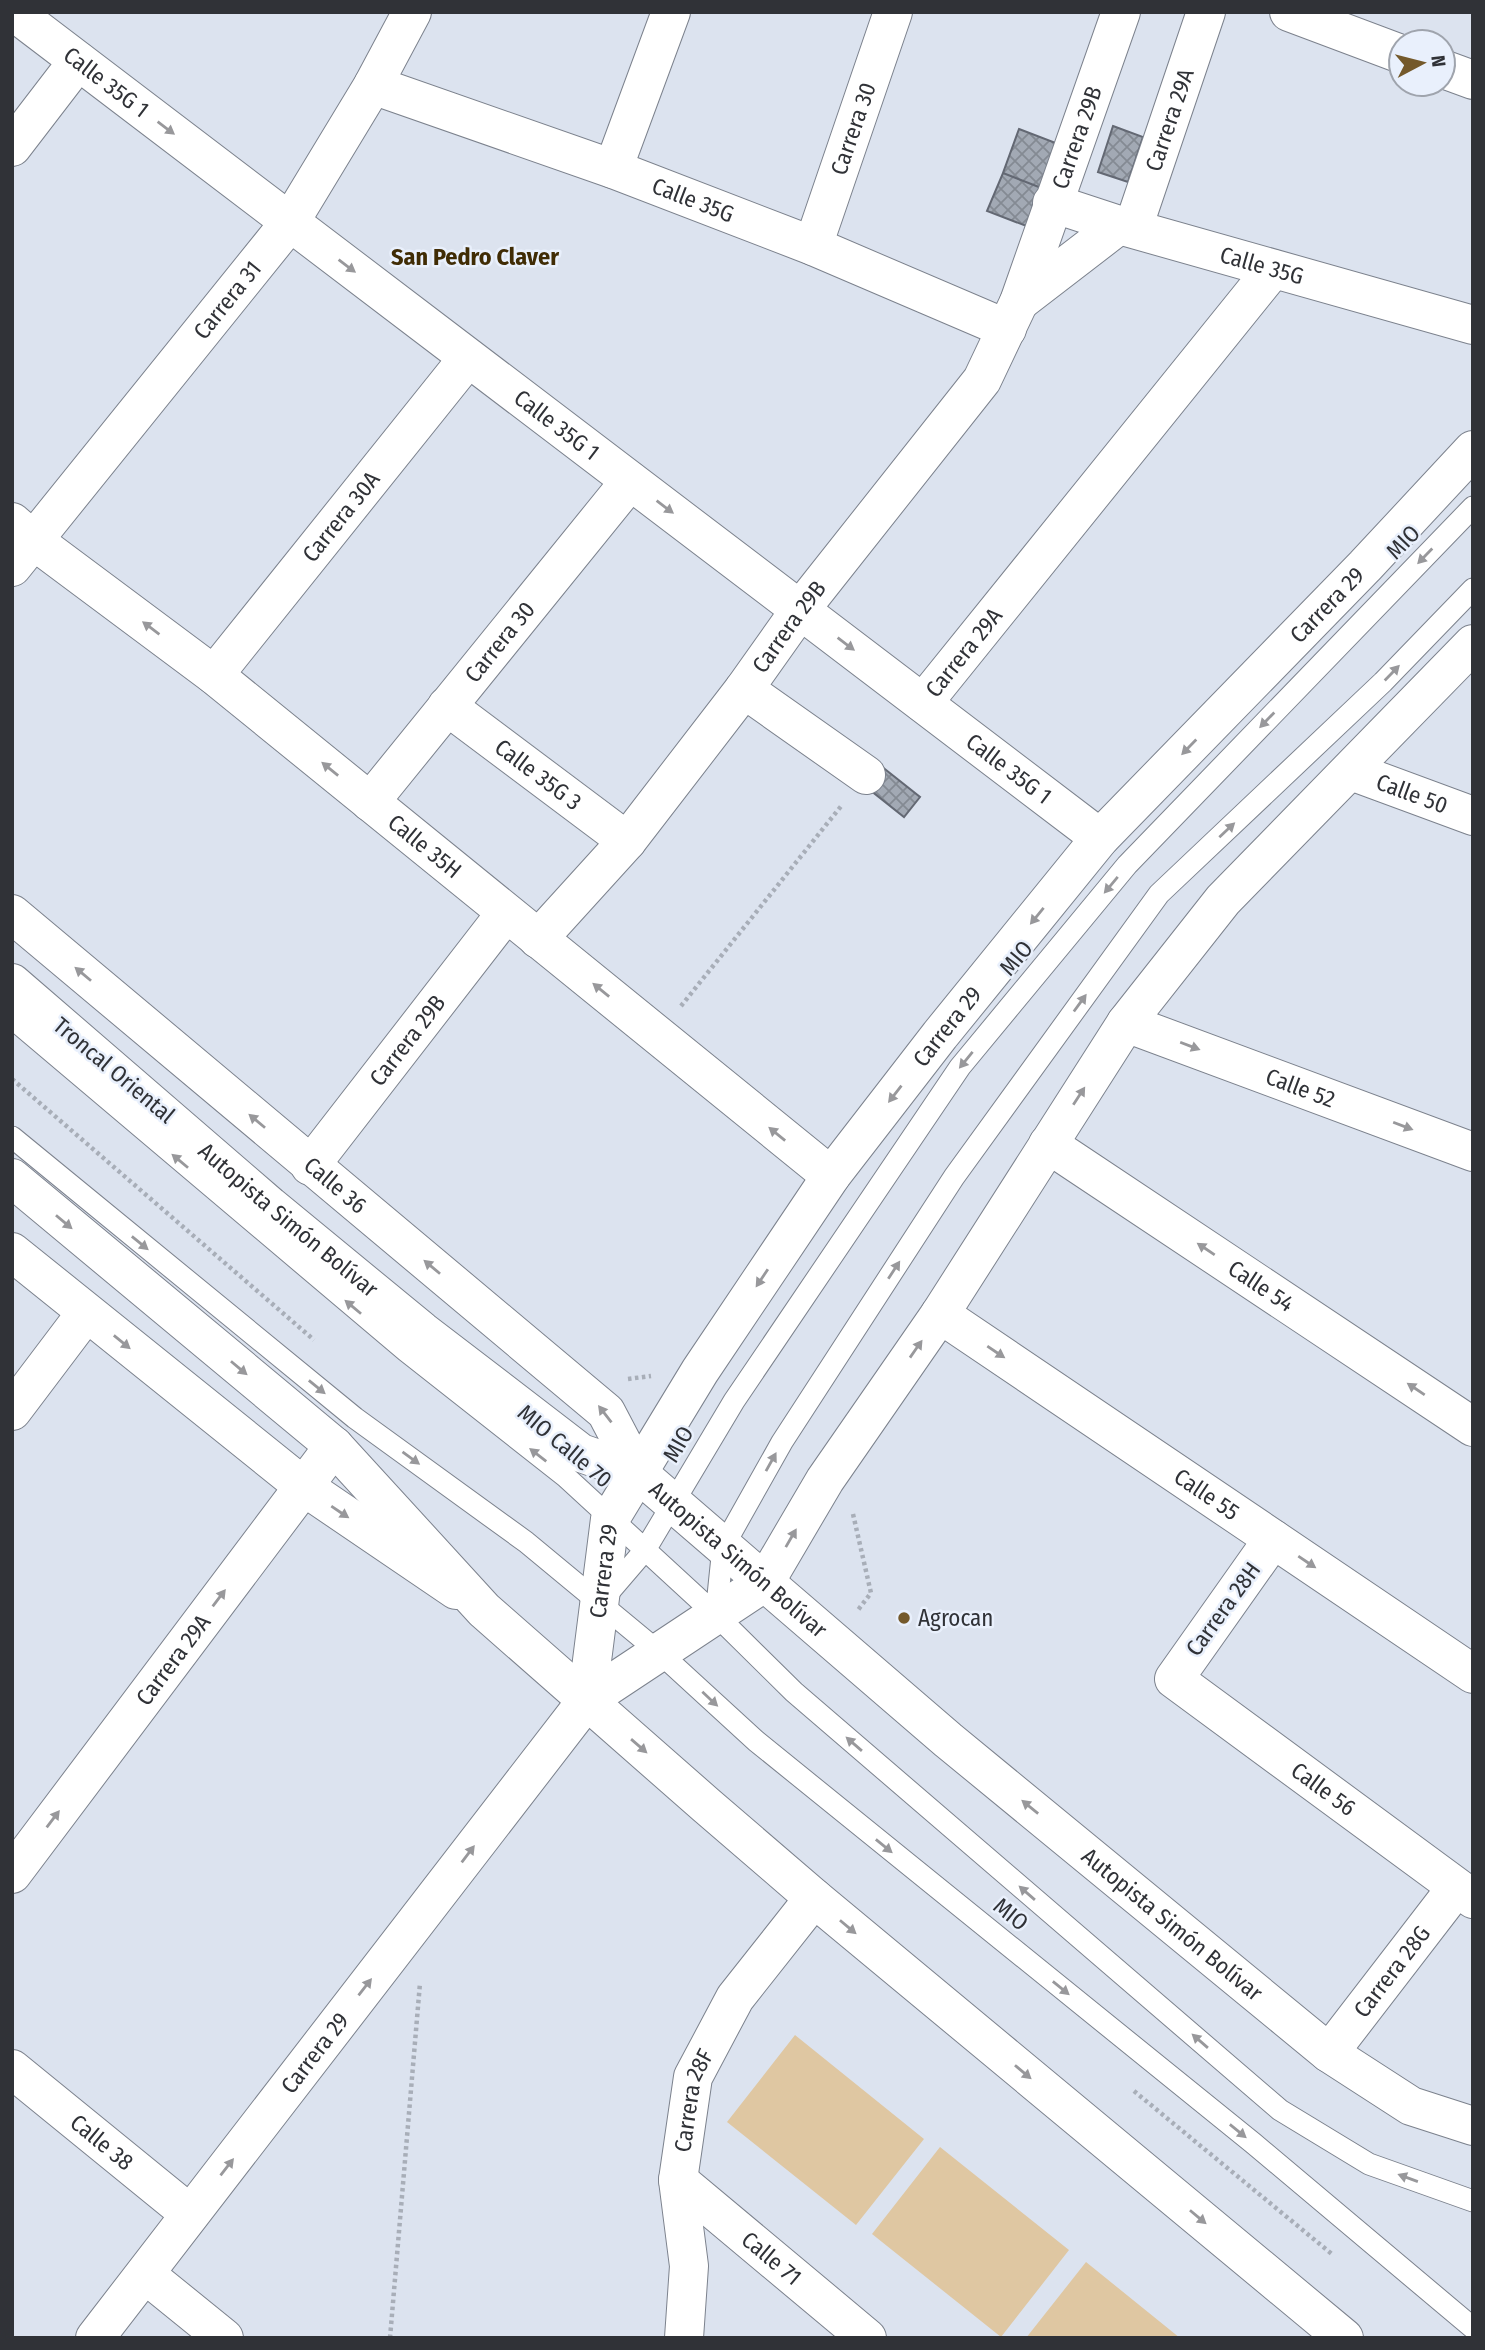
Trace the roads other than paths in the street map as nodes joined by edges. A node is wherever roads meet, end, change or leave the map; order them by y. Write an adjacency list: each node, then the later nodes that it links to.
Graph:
1 (14, 12): 9 (main road, Calle 35G 1)
2 (412, 12): 10 (main road, Carrera 31)
3 (671, 12): 12 (main road)
4 (893, 12): 16 (main road, Carrera 30)
5 (1121, 12): 13 (main road, Carrera 29B)
6 (1206, 12): 15 (main road, Carrera 29A)
7 (1289, 12): 8 (main road)
8 (1387, 49)
9 (78, 61): 11 (main road); 14 (main road, Calle 35G 1, one-way to 14)
10 (373, 85): 12 (main road, Calle 35G); 14 (main road, Carrera 31)
11 (12, 147)
12 (613, 169): 16 (main road, Calle 35G)
13 (1052, 203): 15 (main road, Calle 35G); 18 (main road, Carrera 29B)
14 (289, 222): 20 (main road, Calle 35G 1, one-way to 20); 24 (main road, Carrera 31)
15 (1126, 226): 17 (main road, Calle 35G); 18 (main road, Carrera 29B)
16 (813, 246): 18 (main road, Calle 35G)
17 (1273, 269): 19 (main road, Calle 35G); 30 (main road, Carrera 29A)
18 (1013, 316): 26 (main road, Carrera 29B)
19 (1473, 325)
20 (468, 358): 22 (main road, Calle 35G 1); 28 (main road, Carrera 30A)
21 (1473, 450): 36 (main road, Carrera 29, one-way to 36)
22 (630, 481): 26 (main road, Calle 35G 1, one-way to 26); 31 (main road, Carrera 30)
23 (1473, 507): 59 (lane, MIO, one-way to 59)
24 (19, 543): 28 (main road, Calle 35H, one-way to 24)
25 (1473, 589): 62 (lane, one-way to 25)
26 (800, 610): 29 (main road, Carrera 29B); 30 (main road, Calle 35G 1, one-way to 30)
27 (1473, 644): 32 (main road, Carrera 29)
28 (214, 675): 34 (main road, Calle 35H, one-way to 28)
29 (744, 689): 33 (main road); 37 (main road, Carrera 29B)
30 (923, 704): 36 (main road, Calle 35G 1)
31 (447, 706): 34 (main road, Carrera 30); 37 (main road, Calle 35G 3)
32 (1351, 771): 35 (main road, Calle 50); 43 (main road, Carrera 29)
33 (866, 775)
34 (370, 802): 38 (main road, Calle 35H)
35 (1473, 816)
36 (1100, 838): 48 (main road, Carrera 29, one-way to 48)
37 (627, 841): 40 (main road, Carrera 29B)
38 (506, 913): 40 (main road, Calle 35H); 47 (main road, Carrera 29B)
39 (12, 914): 47 (main road, Calle 36, one-way to 39)
40 (538, 939): 48 (main road, Calle 35H, one-way to 40)
41 (12, 983): 57 (main road, Autopista Simón Bolívar)
42 (12, 1018): 53 (lane, Troncal Oriental, one-way to 42)
43 (1126, 1023): 45 (main road, Carrera 29, one-way to 43); 46 (main road, Calle 52, one-way to 46)
44 (12, 1137): 56 (lane, one-way to 56)
45 (1048, 1144): 52 (main road, Carrera 29); 55 (main road, Calle 54, one-way to 45)
46 (1473, 1153)
47 (310, 1166): 57 (main road, Calle 36, one-way to 47)
48 (831, 1176): 57 (main road, Carrera 29, one-way to 57)
49 (12, 1178): 56 (main road, one-way to 56)
50 (12, 1252): 51 (main road)
51 (86, 1313): 54 (main road); 58 (main road, one-way to 58)
52 (940, 1314): 61 (main road, Calle 55, one-way to 61); 64 (main road, Carrera 29, one-way to 52)
53 (406, 1351): 60 (lane, MIO Calle 70, one-way to 53)
54 (12, 1411)
55 (1473, 1427)
56 (345, 1432): 58 (main road, Carrera 29A); 65 (lane, one-way to 65); 66 (main road)
57 (638, 1473): 59 (main road, Autopista Simón Bolívar); 60 (main road, Carrera 29)
58 (303, 1486): 66 (main road, one-way to 66); 72 (main road, Carrera 29A, one-way to 58)
59 (673, 1504): 62 (main road, Autopista Simón Bolívar); 63 (lane, MIO)
60 (610, 1519): 63 (lane, MIO Calle 70); 65 (main road, Carrera 29)
61 (1273, 1539): 69 (main road, Calle 55, one-way to 69); 70 (main road, Carrera 28H)
62 (723, 1547): 64 (main road, Autopista Simón Bolívar); 67 (lane)
63 (645, 1550): 65 (lane, MIO); 67 (lane, MIO Calle 70)
64 (765, 1583): 67 (main road, Carrera 29); 75 (main road, Autopista Simón Bolívar, one-way to 64)
65 (600, 1602): 68 (lane, MIO); 71 (main road, Carrera 29)
66 (484, 1610): 71 (main road)
67 (716, 1615): 68 (main road, Carrera 29); 79 (lane, MIO, one-way to 67)
68 (660, 1653): 71 (main road, Carrera 29); 83 (lane, MIO, one-way to 83)
69 (1473, 1674)
70 (1174, 1679): 73 (main road, Calle 56)
71 (587, 1700): 74 (main road, one-way to 74); 80 (main road, Carrera 29, one-way to 71)
72 (12, 1874)
73 (1464, 1894): 75 (main road, Carrera 28G)
74 (814, 1898): 78 (main road, Carrera 28F); 89 (main road, one-way to 89)
75 (1329, 2053): 77 (main road, Autopista Simón Bolívar)
76 (12, 2069): 80 (main road, Calle 38)
77 (1473, 2126)
78 (678, 2180): 81 (main road, Carrera 28F); 88 (main road, Calle 71)
79 (1473, 2201)
80 (190, 2214): 82 (main road, Carrera 29)
81 (689, 2266): 86 (main road, Carrera 28F); 87 (main road)
82 (145, 2274): 84 (main road, Carrera 29); 85 (main road)
83 (1473, 2328)
84 (95, 2338)
85 (224, 2338)
86 (684, 2338)
87 (700, 2338)
88 (867, 2338)
89 (1344, 2338)

